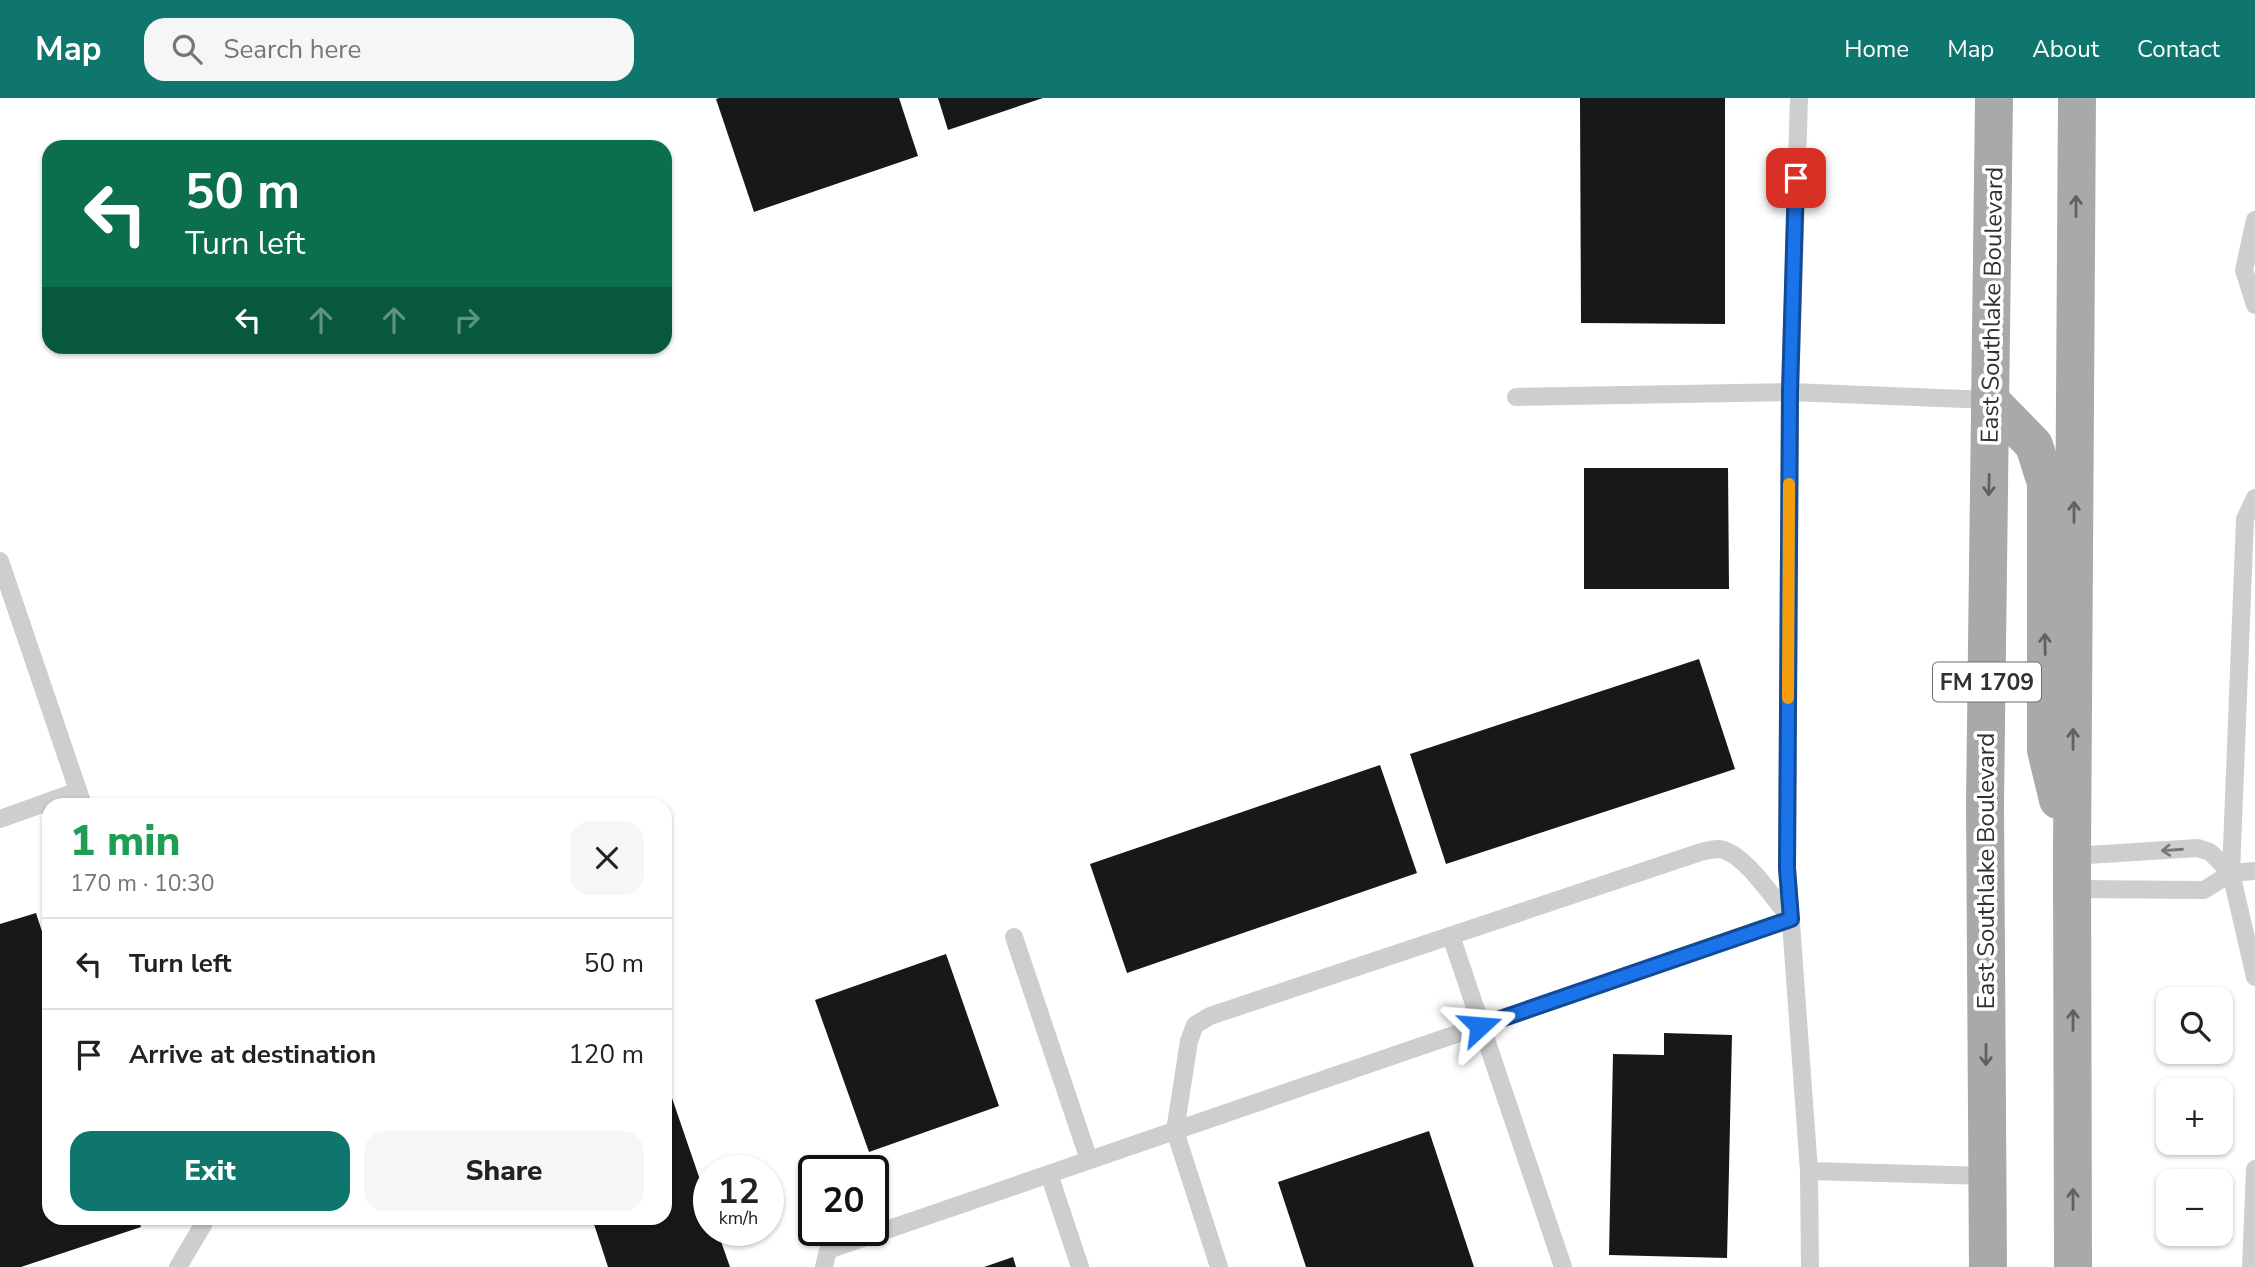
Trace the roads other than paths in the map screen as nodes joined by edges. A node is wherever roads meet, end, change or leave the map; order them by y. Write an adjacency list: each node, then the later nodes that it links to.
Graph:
1 (1799, 98): 6 (lane)
2 (1994, 98): 8 (main road, East Southlake Boulevard / FM 1709)
3 (2082, 114): 16 (main road, FM 1709, one-way to 3)
4 (2255, 220): 5 (lane)
5 (2255, 305)
6 (1790, 392): 7 (lane); 8 (lane); 18 (lane)
7 (1517, 397)
8 (1990, 400): 16 (main road, one-way to 8); 28 (main road, East Southlake Boulevard / FM 1709, one-way to 28)
9 (2255, 498): 11 (lane)
10 (0, 561): 12 (lane)
11 (2248, 577): 17 (lane)
12 (80, 798)
13 (42, 808): 14 (lane)
14 (0, 818)
15 (2255, 871): 17 (lane)
16 (2072, 873): 17 (lane); 17 (lane, one-way to 16); 37 (main road, FM 1709, one-way to 16)
17 (2231, 873): 21 (lane)
18 (1791, 919): 19 (lane); 22 (lane); 26 (lane)
19 (1451, 936): 22 (lane); 23 (lane)
20 (1014, 937): 24 (lane)
21 (2255, 978)
22 (1480, 1026): 23 (lane); 34 (lane)
23 (1175, 1131): 24 (lane); 33 (lane)
24 (1089, 1160): 27 (lane)
25 (2255, 1168): 38 (lane)
26 (1809, 1171): 28 (lane); 35 (lane)
27 (1049, 1174): 31 (lane); 32 (lane)
28 (1987, 1176): 36 (main road, East Southlake Boulevard / FM 1709)
29 (203, 1225): 30 (lane)
30 (178, 1267)
31 (824, 1267)
32 (1080, 1267)
33 (1219, 1267)
34 (1563, 1267)
35 (1810, 1267)
36 (1988, 1267)
37 (2073, 1267)
38 (2251, 1267)

